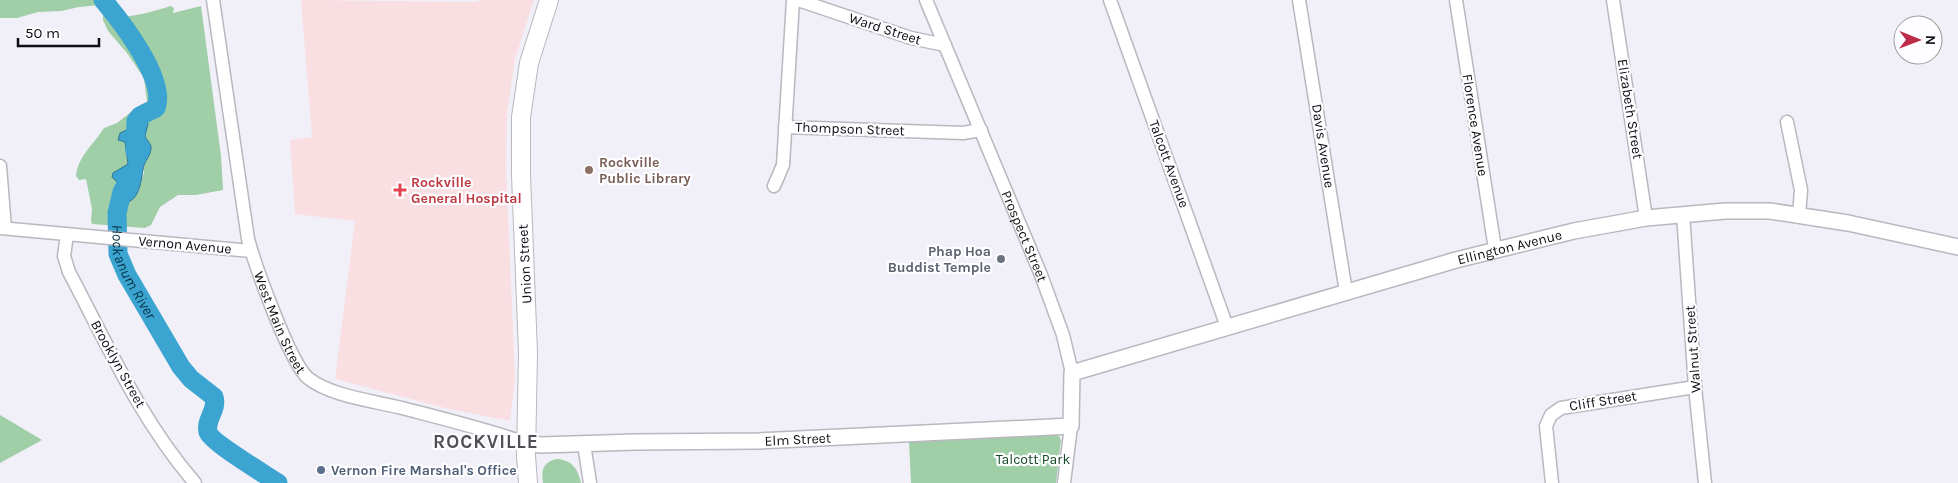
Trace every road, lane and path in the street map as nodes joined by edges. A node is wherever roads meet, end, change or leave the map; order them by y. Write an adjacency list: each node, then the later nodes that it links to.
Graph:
1 (213, 0): 23 (street, West Main Street)
2 (550, 0): 29 (main road, Union Street)
3 (793, 0): 12 (street, Thompson Street)
4 (798, 0): 10 (street, Ward Street)
5 (926, 0): 10 (street, Prospect Street)
6 (1110, 0): 25 (street, Talcott Avenue)
7 (1299, 0): 24 (street, Davis Avenue)
8 (1456, 0): 22 (street, Florence Avenue)
9 (1613, 0): 18 (street, Elizabeth Street)
10 (944, 45): 13 (street, Prospect Street)
11 (1787, 122): 17 (street)
12 (785, 127): 13 (street, Thompson Street); 15 (street)
13 (981, 130): 26 (street, Prospect Street)
14 (0, 166): 19 (street)
15 (774, 186)
16 (1683, 214): 17 (street, Ellington Avenue); 18 (street, Ellington Avenue); 27 (street, Walnut Street)
17 (1799, 214): 21 (street, Ellington Avenue)
18 (1646, 218): 22 (street, Ellington Avenue)
19 (3, 228): 20 (street, Vernon Avenue)
20 (67, 234): 23 (street, Vernon Avenue); 31 (street, Brooklyn Street)
21 (1958, 247)
22 (1495, 249): 24 (street, Ellington Avenue)
23 (251, 251): 29 (street, West Main Street)
24 (1346, 292): 25 (street, Ellington Avenue)
25 (1227, 327): 26 (street, Ellington Avenue)
26 (1072, 374): 28 (street, Prospect Street)
27 (1695, 387): 35 (street, Cliff Street); 36 (street, Walnut Street)
28 (1071, 426): 30 (street, Elm Street); 34 (street, Prospect Street)
29 (526, 443): 30 (street, Elm Street); 32 (main road)
30 (584, 444): 33 (street)
31 (195, 483)
32 (528, 483)
33 (590, 483)
34 (1064, 483)
35 (1552, 483)
36 (1704, 483)

